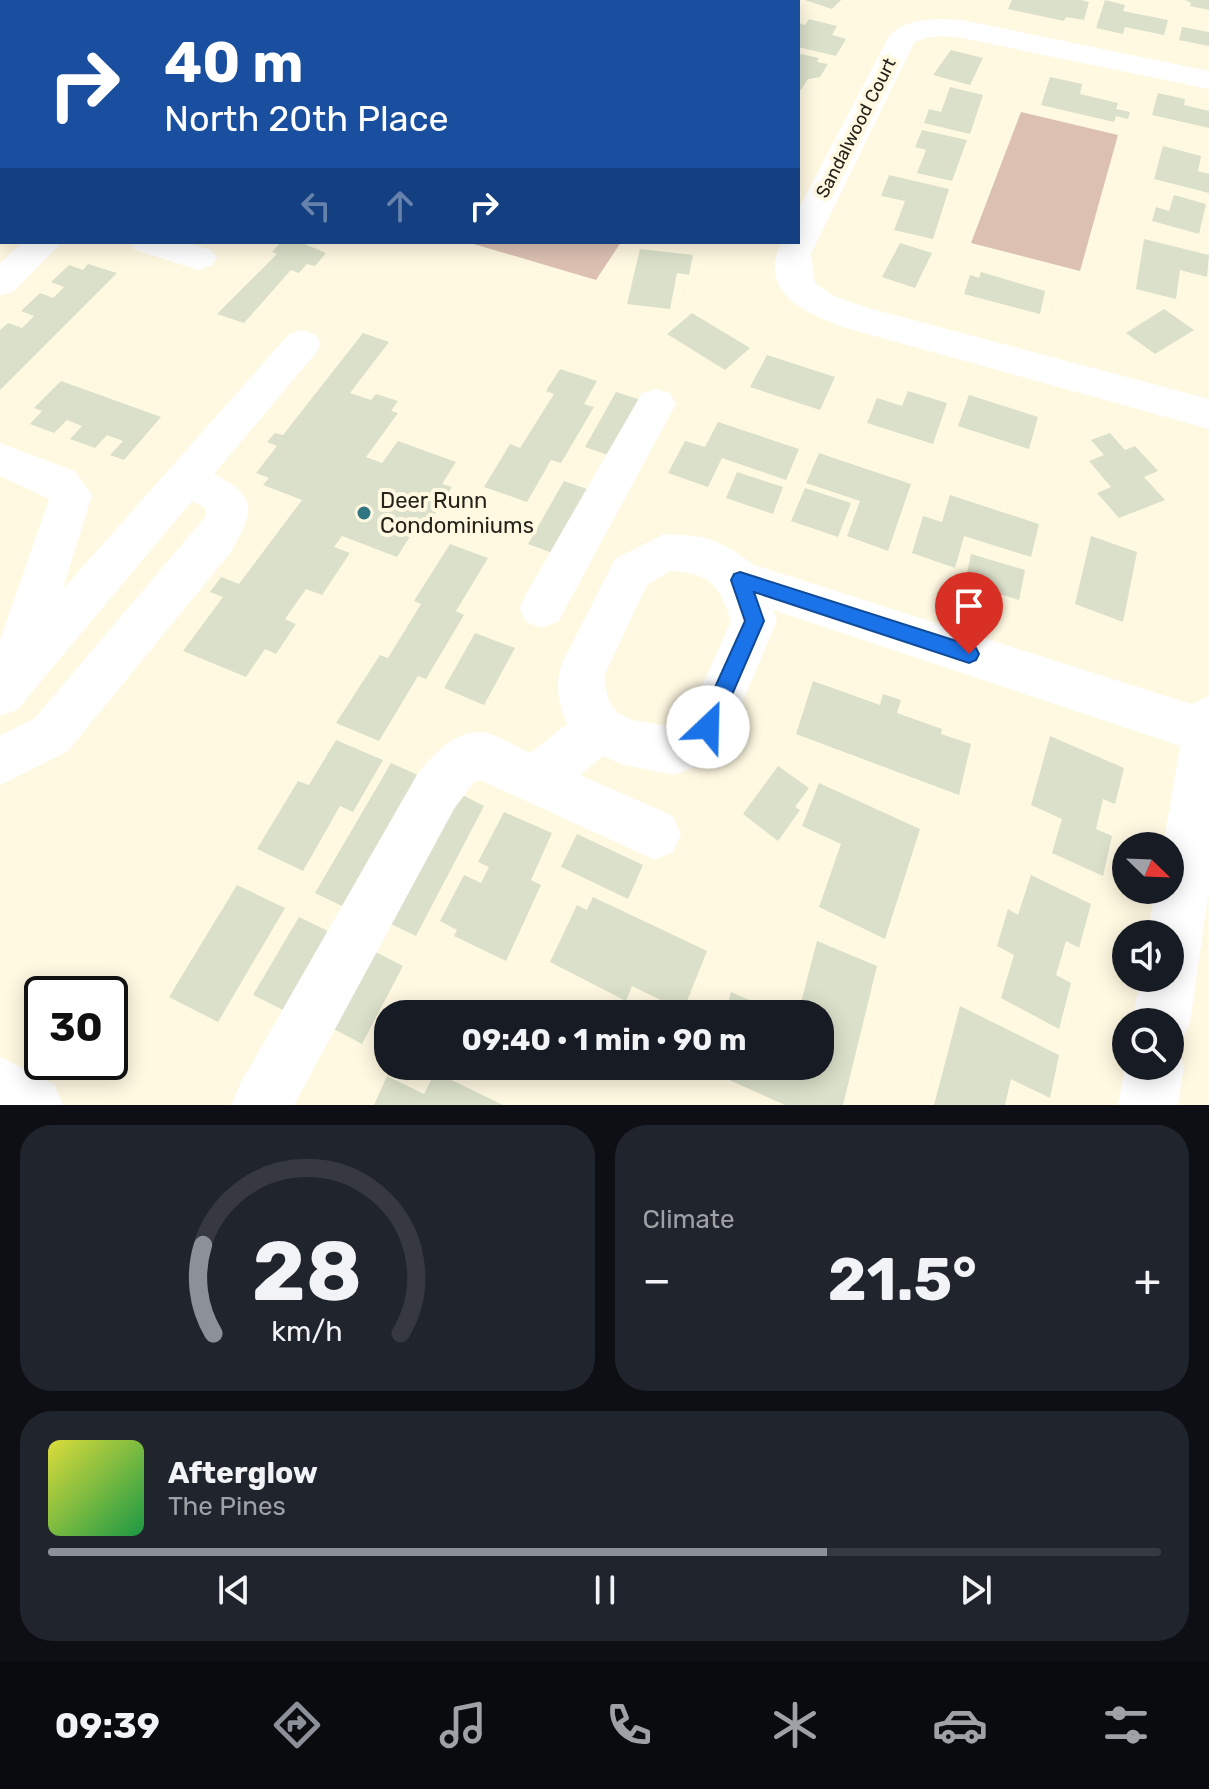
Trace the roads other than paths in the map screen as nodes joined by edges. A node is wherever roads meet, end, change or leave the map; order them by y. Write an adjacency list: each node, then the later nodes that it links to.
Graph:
1 (1209, 80): 2 (street, Sandalwood Court)
2 (800, 240)
3 (43, 244): 7 (street)
4 (154, 244): 6 (street)
5 (798, 244): 10 (street, Sandalwood Court)
6 (199, 258)
7 (0, 283)
8 (302, 344): 12 (street)
9 (656, 404): 13 (street)
10 (1209, 414)
11 (0, 459): 17 (street)
12 (186, 479): 17 (street); 20 (street)
13 (571, 555): 14 (street); 16 (street)
14 (628, 579): 15 (street); 19 (street)
15 (740, 580): 18 (street); 19 (street)
16 (542, 608)
17 (5, 688)
18 (1208, 725): 23 (street)
19 (600, 728): 21 (street)
20 (0, 761)
21 (535, 780): 22 (street); 27 (street)
22 (655, 834)
23 (1177, 920)
24 (1152, 1080): 28 (street)
25 (0, 1087): 26 (street)
26 (33, 1105)
27 (261, 1105)
28 (1148, 1105)

